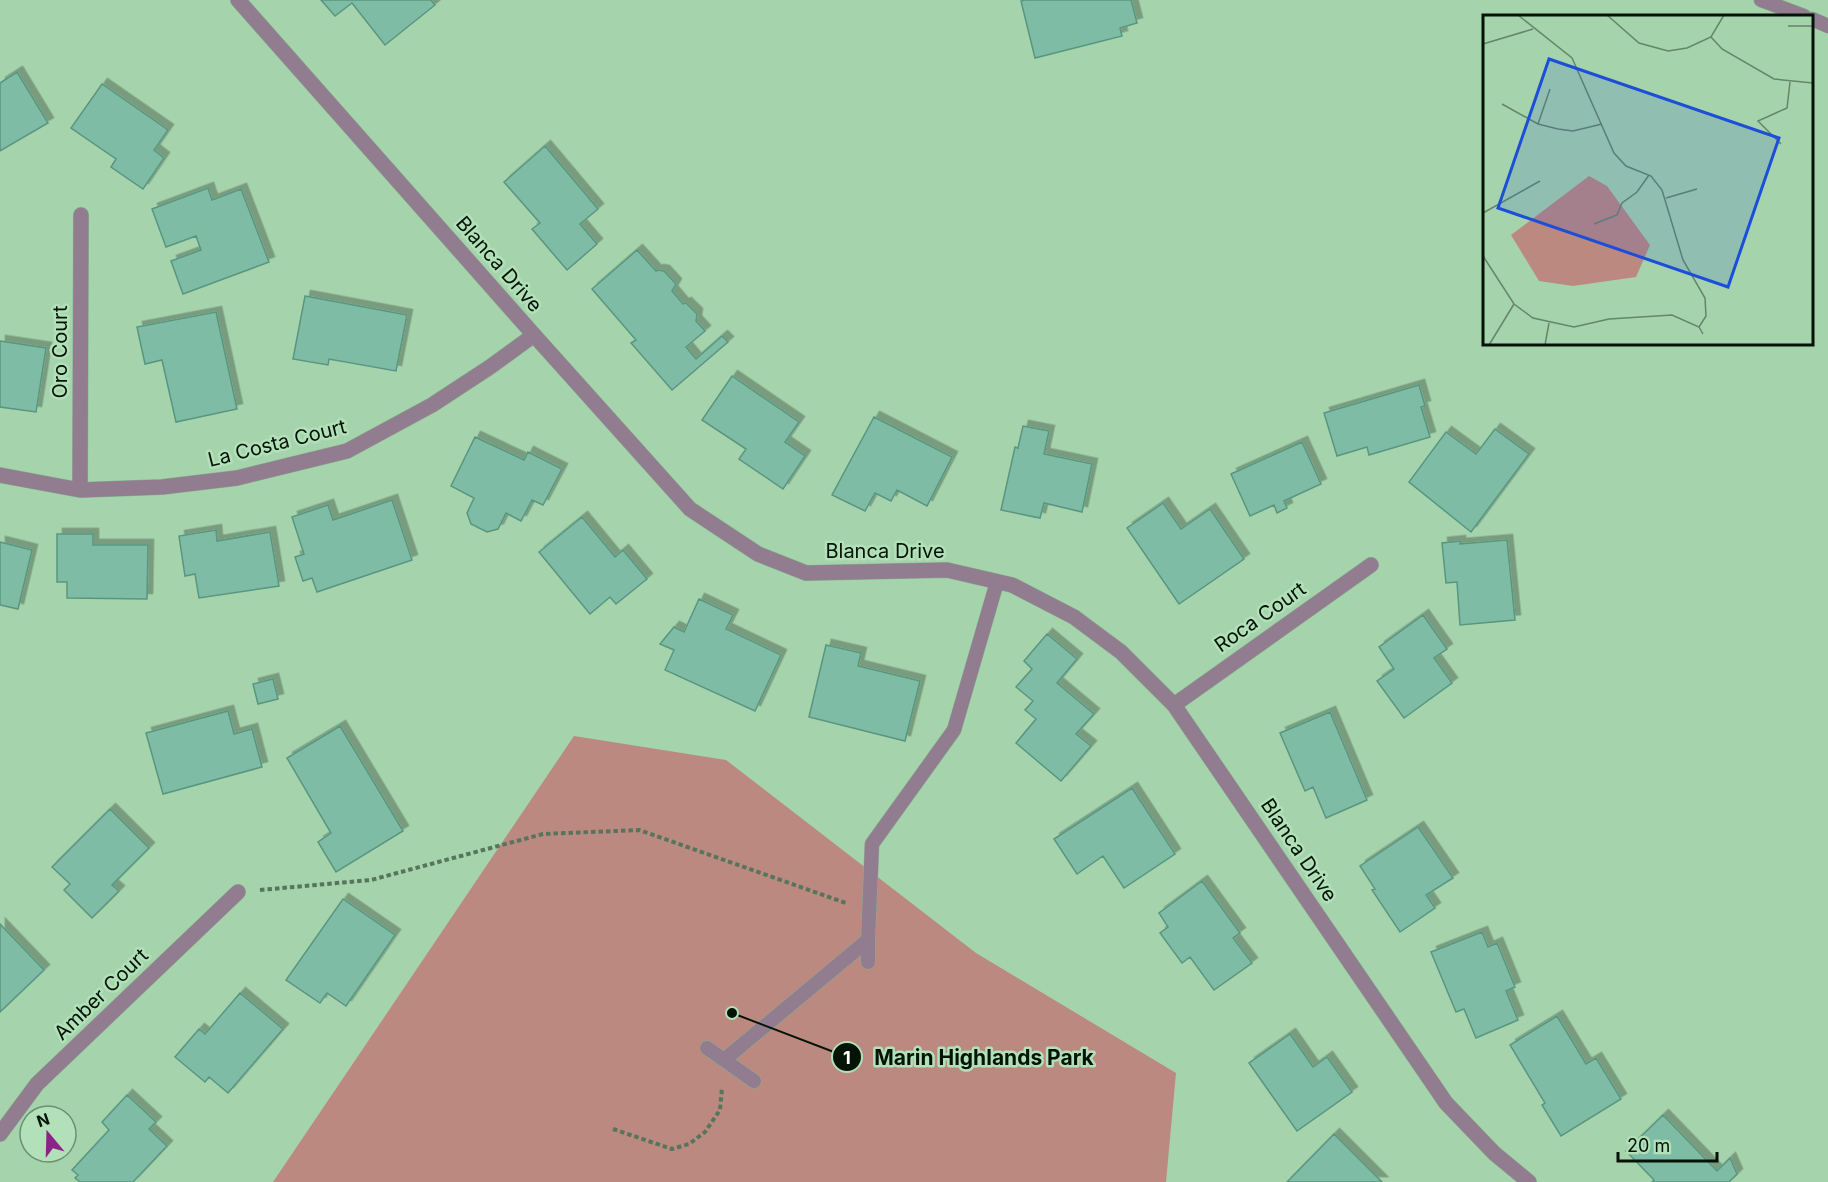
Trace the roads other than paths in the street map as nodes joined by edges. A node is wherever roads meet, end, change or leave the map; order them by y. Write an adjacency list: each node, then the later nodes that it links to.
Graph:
1 (238, 0): 7 (street, Blanca Drive)
2 (1761, 0): 3 (lane)
3 (1801, 15)
4 (1813, 19): 5 (lane)
5 (1828, 26)
6 (81, 215): 9 (street, Oro Court)
7 (534, 335): 9 (street, La Costa Court); 11 (street, Blanca Drive)
8 (0, 475): 9 (street, La Costa Court)
9 (80, 490)
10 (1371, 564): 12 (street, Roca Court)
11 (997, 582): 12 (street, Blanca Drive); 14 (lane)
12 (1174, 705): 20 (street, Blanca Drive)
13 (238, 892): 19 (street, Amber Court)
14 (868, 940): 15 (lane); 17 (lane)
15 (868, 962)
16 (707, 1048): 17 (lane)
17 (724, 1060): 18 (lane)
18 (754, 1081)
19 (0, 1134)
20 (1529, 1182)

